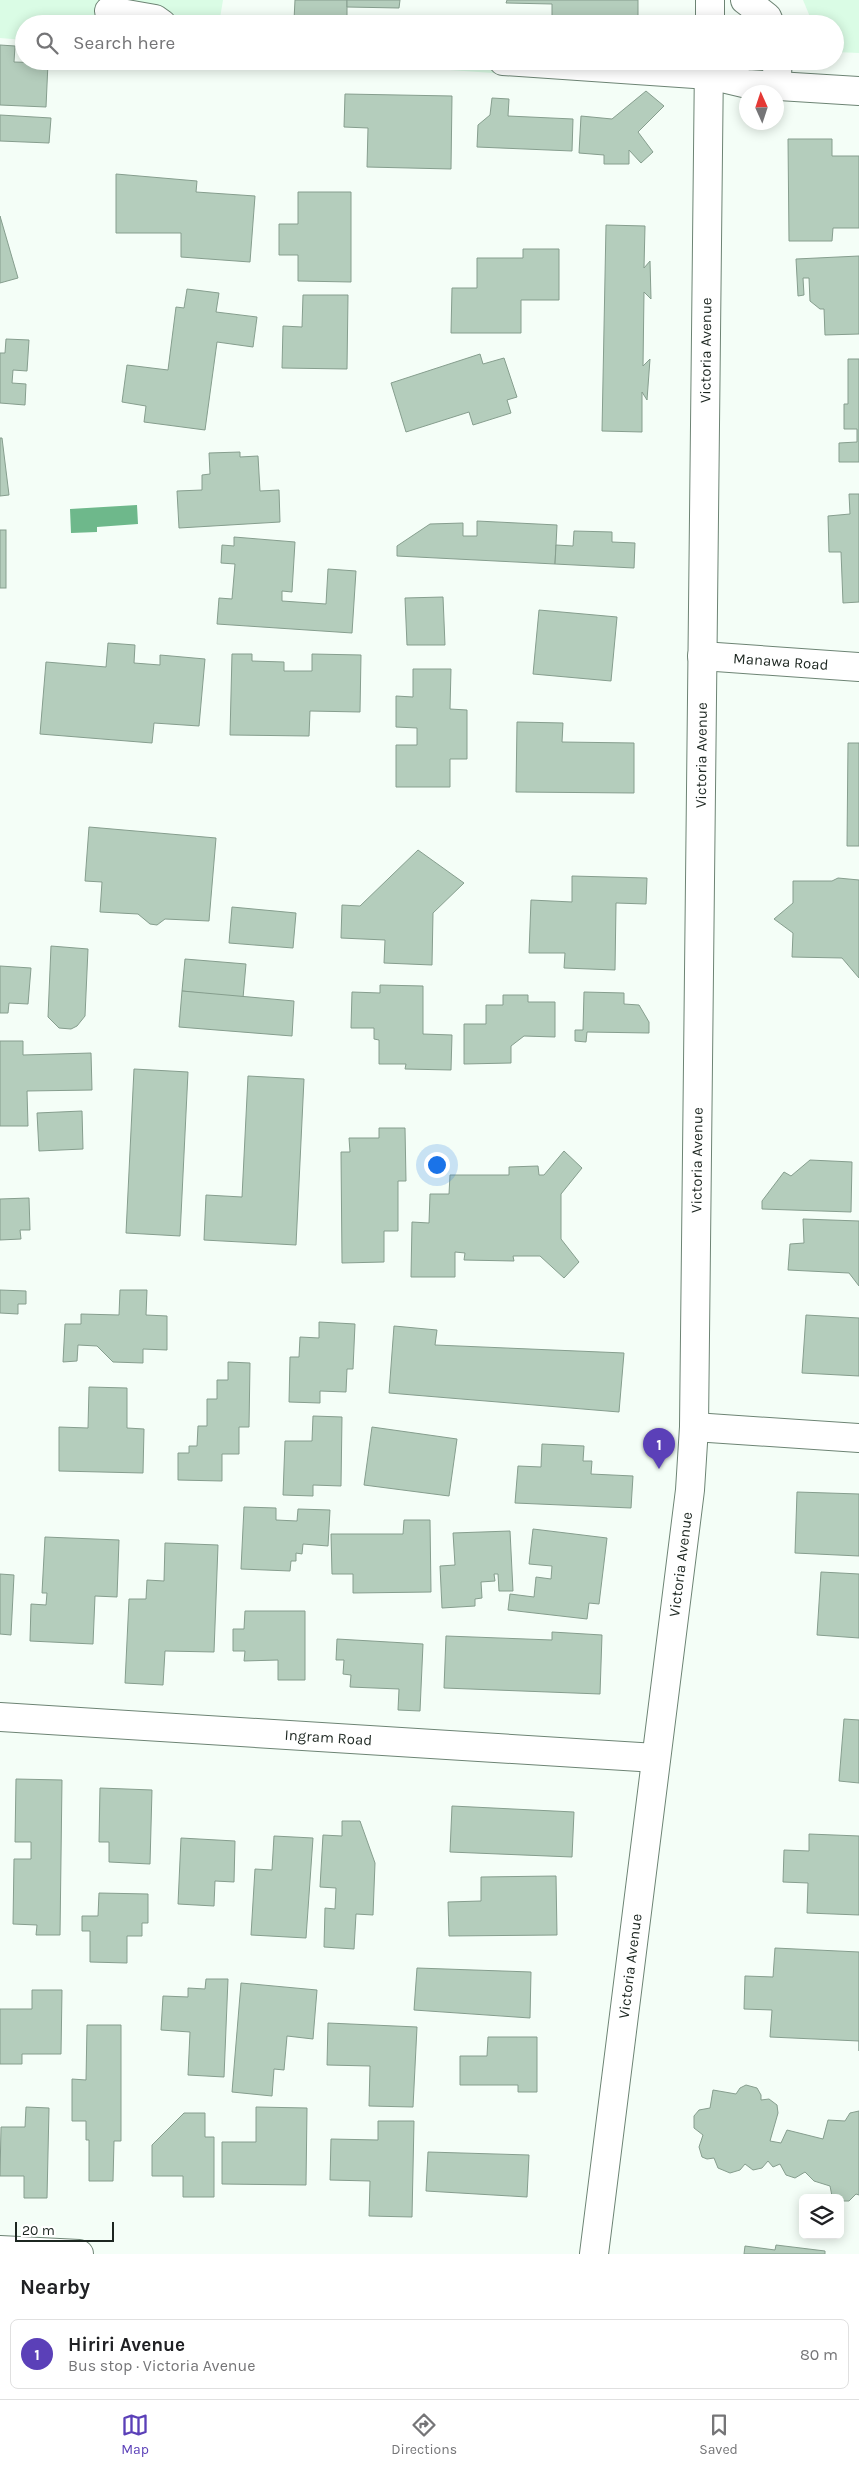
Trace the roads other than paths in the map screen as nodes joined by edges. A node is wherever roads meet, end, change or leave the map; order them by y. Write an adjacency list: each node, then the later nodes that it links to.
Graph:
1 (710, 0): 5 (main road)
2 (745, 0): 6 (main road)
3 (109, 11): 4 (main road)
4 (132, 15)
5 (710, 15)
6 (764, 15)
7 (709, 70): 11 (main road, Victoria Avenue)
8 (714, 70): 9 (main road)
9 (777, 73): 10 (main road)
10 (859, 91)
11 (702, 656): 12 (main road, Manawa Road); 13 (main road, Victoria Avenue)
12 (859, 667)
13 (694, 1427): 14 (main road); 16 (main road, Victoria Avenue)
14 (859, 1438)
15 (0, 1717): 16 (main road, Ingram Road)
16 (656, 1758): 19 (main road, Victoria Avenue)
17 (0, 2250): 18 (main road)
18 (79, 2254)
19 (594, 2254)

